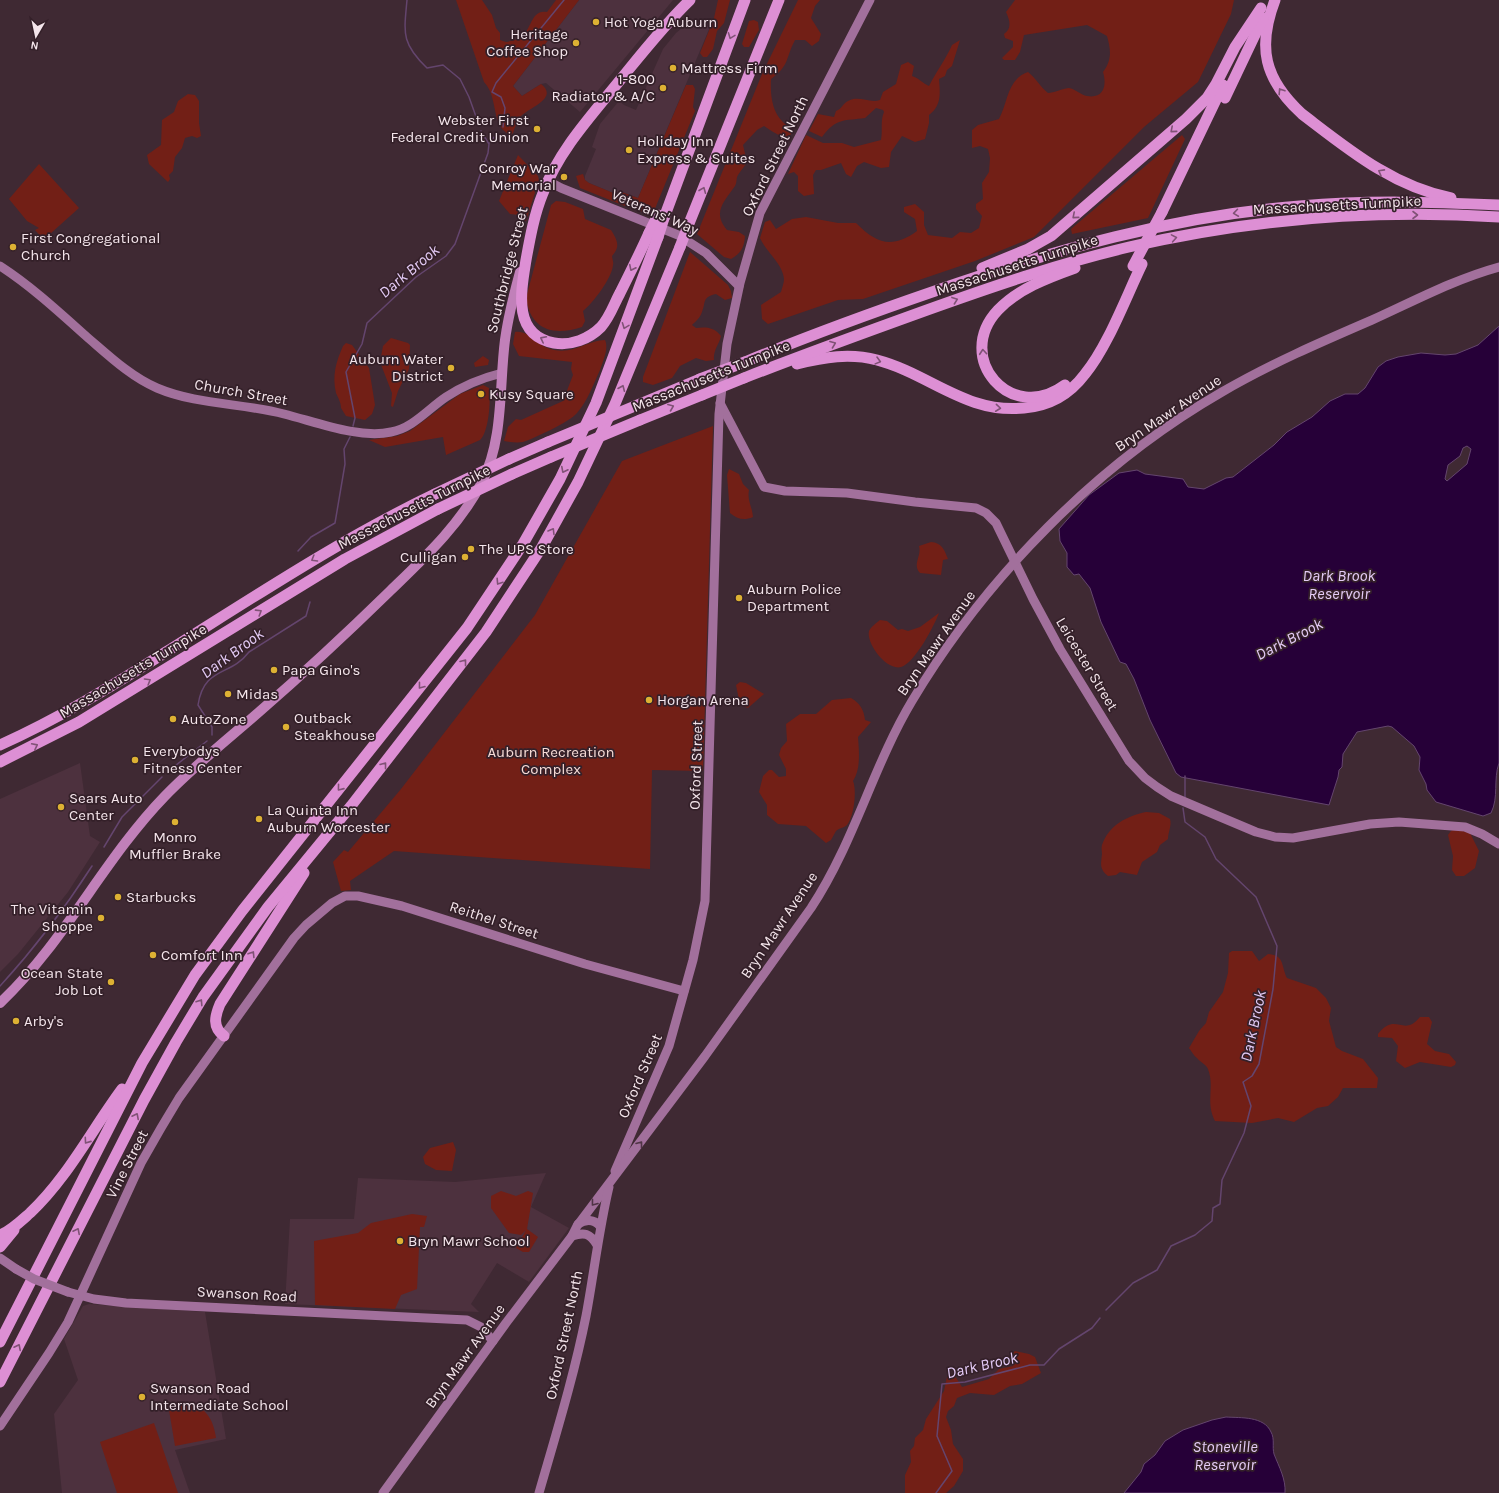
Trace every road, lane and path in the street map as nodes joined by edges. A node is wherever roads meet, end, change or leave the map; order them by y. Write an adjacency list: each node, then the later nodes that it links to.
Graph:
1 (690, 0): 9 (highway, Southbridge Street)
2 (745, 0): 13 (highway, one-way to 13, bridge)
3 (780, 0): 8 (highway)
4 (788, 0): 8 (highway)
5 (870, 0): 19 (street, Oxford Street North)
6 (1274, 0): 10 (highway, one-way to 6); 11 (highway)
7 (1263, 4): 11 (highway); 20 (highway, one-way to 20)
8 (760, 50): 27 (highway, one-way to 8, bridge)
9 (548, 181): 14 (highway, Southbridge Street); 19 (street, Veterans' Way)
10 (1499, 205): 20 (highway, Massachusetts Turnpike, one-way to 20)
11 (1166, 211): 16 (highway, bridge)
12 (1499, 217): 15 (highway, Massachusetts Turnpike, one-way to 12)
13 (654, 235): 14 (highway, one-way to 14); 33 (highway, one-way to 33)
14 (530, 238): 21 (main road, Southbridge Street)
15 (1137, 245): 16 (highway, one-way to 15); 22 (highway, Massachusetts Turnpike, one-way to 15)
16 (1138, 265): 22 (highway, one-way to 16)
17 (0, 266): 21 (street, Church Street)
18 (1499, 267): 24 (street, Bryn Mawr Avenue)
19 (739, 286): 23 (street, Oxford Street)
20 (881, 310): 25 (highway, Massachusetts Turnpike, one-way to 25, bridge)
21 (502, 373): 31 (main road, Southbridge Street)
22 (744, 378): 26 (highway, Massachusetts Turnpike, one-way to 22, bridge)
23 (720, 402): 24 (street, Leicester Street); 30 (street, Oxford Street)
24 (1015, 563): 28 (street, Leicester Street); 34 (street, Bryn Mawr Avenue, one-way to 24)
25 (0, 745)
26 (0, 762)
27 (351, 806): 32 (highway, one-way to 27); 46 (highway, one-way to 27)
28 (1499, 844)
29 (303, 928): 30 (street, Reithel Street); 32 (street, Vine Street)
30 (684, 990): 34 (street, Oxford Street)
31 (0, 1003)
32 (224, 1036): 43 (street, Vine Street)
33 (142, 1063): 35 (highway, one-way to 35); 45 (highway)
34 (610, 1182): 36 (street, Bryn Mawr Avenue, one-way to 36); 37 (street, Oxford Street North)
35 (20, 1222): 38 (highway); 41 (highway)
36 (578, 1224): 37 (street); 39 (street, Bryn Mawr Avenue)
37 (600, 1226): 40 (street, Oxford Street North)
38 (0, 1235)
39 (572, 1236): 40 (street); 44 (street, Bryn Mawr Avenue)
40 (597, 1245): 49 (street, Oxford Street North)
41 (0, 1247)
42 (0, 1258): 43 (street, Swanson Road, bridge)
43 (81, 1296): 44 (street, Swanson Road); 47 (street, Vine Street)
44 (493, 1341): 48 (street, Bryn Mawr Avenue)
45 (0, 1342)
46 (0, 1382)
47 (0, 1426)
48 (383, 1493)
49 (539, 1493)

